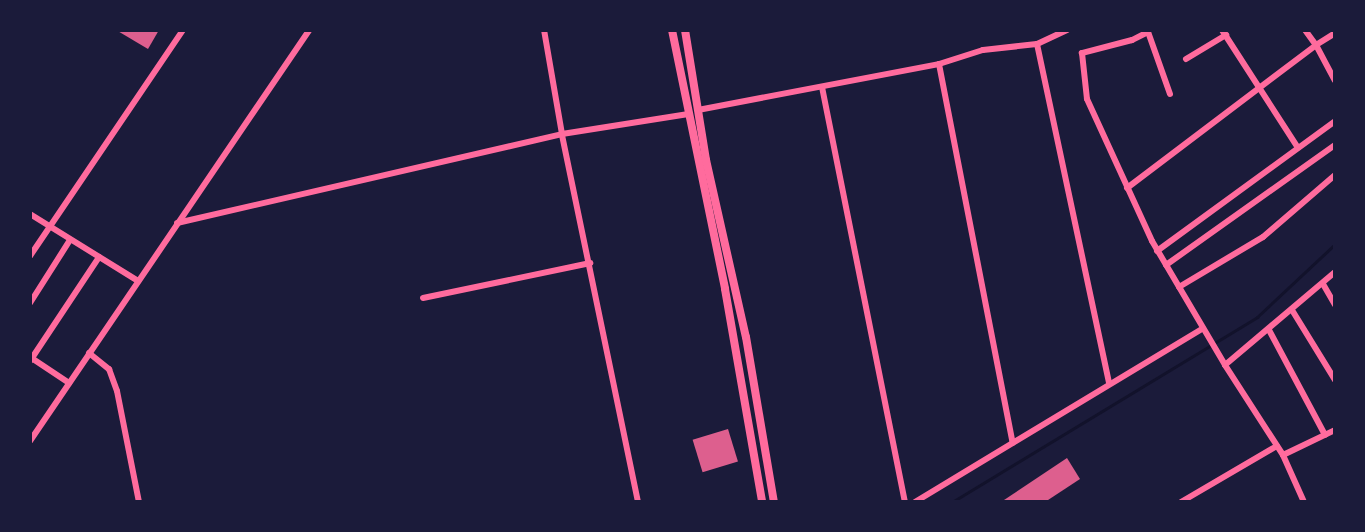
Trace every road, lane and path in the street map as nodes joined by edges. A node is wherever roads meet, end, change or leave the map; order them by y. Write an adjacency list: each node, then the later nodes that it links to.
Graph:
1 (183, 30): 29 (street)
2 (309, 30): 28 (street)
3 (544, 30): 22 (street)
4 (672, 30): 20 (street)
5 (685, 30): 19 (street)
6 (1067, 30): 11 (street)
7 (1305, 30): 12 (street)
8 (1150, 31): 18 (street); 26 (street)
9 (1335, 31): 12 (street)
10 (1224, 33): 13 (street); 16 (street)
11 (1037, 44): 14 (street); 51 (street)
12 (1316, 45): 15 (street); 16 (street)
13 (1186, 59)
14 (939, 64): 17 (street); 55 (street)
15 (1335, 80)
16 (1259, 85): 24 (street); 26 (street)
17 (822, 87): 19 (street); 62 (street)
18 (1170, 94)
19 (698, 110): 20 (street); 61 (street)
20 (688, 114): 22 (street); 60 (street)
21 (1335, 121): 24 (street)
22 (562, 134): 28 (street); 34 (street)
23 (1335, 145): 35 (street)
24 (1298, 148): 31 (street)
25 (1335, 175): 39 (street)
26 (1127, 188): 31 (street)
27 (30, 214): 29 (street)
28 (177, 223): 37 (street)
29 (49, 227): 30 (street); 32 (street)
30 (70, 240): 33 (street); 41 (street)
31 (1157, 251): 35 (street)
32 (30, 256)
33 (99, 257): 37 (street); 47 (street)
34 (590, 263): 40 (street); 59 (street)
35 (1166, 265): 39 (street)
36 (1335, 272): 38 (street)
37 (138, 281): 46 (street)
38 (1323, 284): 42 (street); 43 (street)
39 (1179, 288): 44 (street)
40 (423, 298)
41 (30, 303)
42 (1335, 305)
43 (1292, 310): 45 (street); 49 (street)
44 (1203, 328): 48 (street); 51 (street)
45 (1269, 330): 48 (street); 53 (street)
46 (89, 353): 50 (street); 58 (street)
47 (31, 359): 50 (street)
48 (1225, 365): 56 (street)
49 (1335, 380)
50 (69, 383): 54 (street)
51 (1109, 383): 55 (street)
52 (1335, 430): 53 (street)
53 (1325, 435): 57 (street)
54 (30, 441)
55 (1013, 443): 63 (street)
56 (1277, 446): 57 (street); 64 (street)
57 (1283, 455): 65 (street)
58 (139, 502)
59 (638, 502)
60 (762, 502)
61 (774, 502)
62 (905, 502)
63 (915, 502)
64 (1181, 502)
65 (1304, 502)

